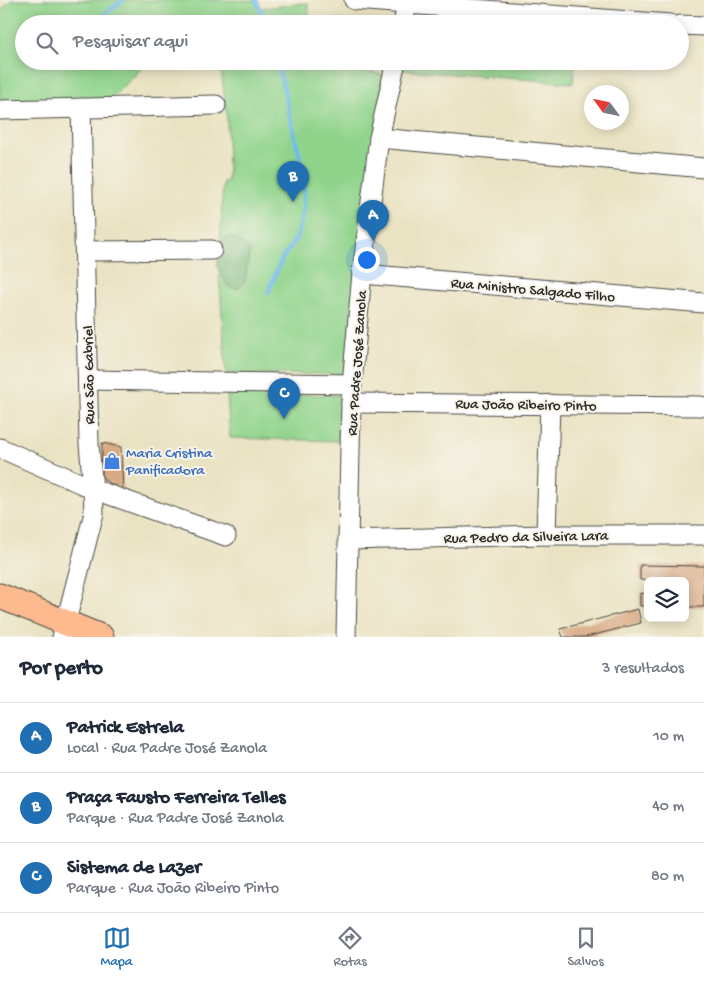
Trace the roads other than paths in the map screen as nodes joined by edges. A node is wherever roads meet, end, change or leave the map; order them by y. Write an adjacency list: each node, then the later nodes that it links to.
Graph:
1 (354, 0): 2 (street)
2 (408, 4): 3 (street); 4 (street)
3 (406, 15)
4 (552, 15)
5 (689, 25): 6 (street)
6 (704, 26)
7 (394, 70): 11 (street, Rua Padre José Zanola)
8 (216, 106): 9 (street)
9 (81, 108): 10 (street); 14 (street, Rua São Gabriel)
10 (0, 110)
11 (379, 138): 12 (street); 15 (street, Rua Padre José Zanola)
12 (704, 168)
13 (212, 250): 14 (street)
14 (85, 251): 17 (street, Rua São Gabriel)
15 (362, 273): 16 (street, Rua Ministro Salgado Filho); 18 (street, Rua Padre José Zanola)
16 (704, 303)
17 (88, 380): 18 (street, Rua João Ribeiro Pinto); 22 (street, Rua São Gabriel)
18 (351, 394): 19 (street, Rua João Ribeiro Pinto); 26 (street, Rua Padre José Zanola)
19 (550, 404): 20 (street, Rua João Ribeiro Pinto); 23 (street)
20 (701, 406)
21 (0, 448): 22 (street)
22 (93, 489): 25 (street); 28 (street, Rua São Gabriel)
23 (546, 535): 24 (street, Rua Pedro da Silveira Lara); 26 (street, Rua Pedro da Silveira Lara)
24 (704, 535)
25 (226, 536)
26 (348, 540): 30 (street, Rua Padre José Zanola)
27 (0, 596): 28 (main road)
28 (64, 630): 29 (main road)
29 (101, 637)
30 (346, 637)

